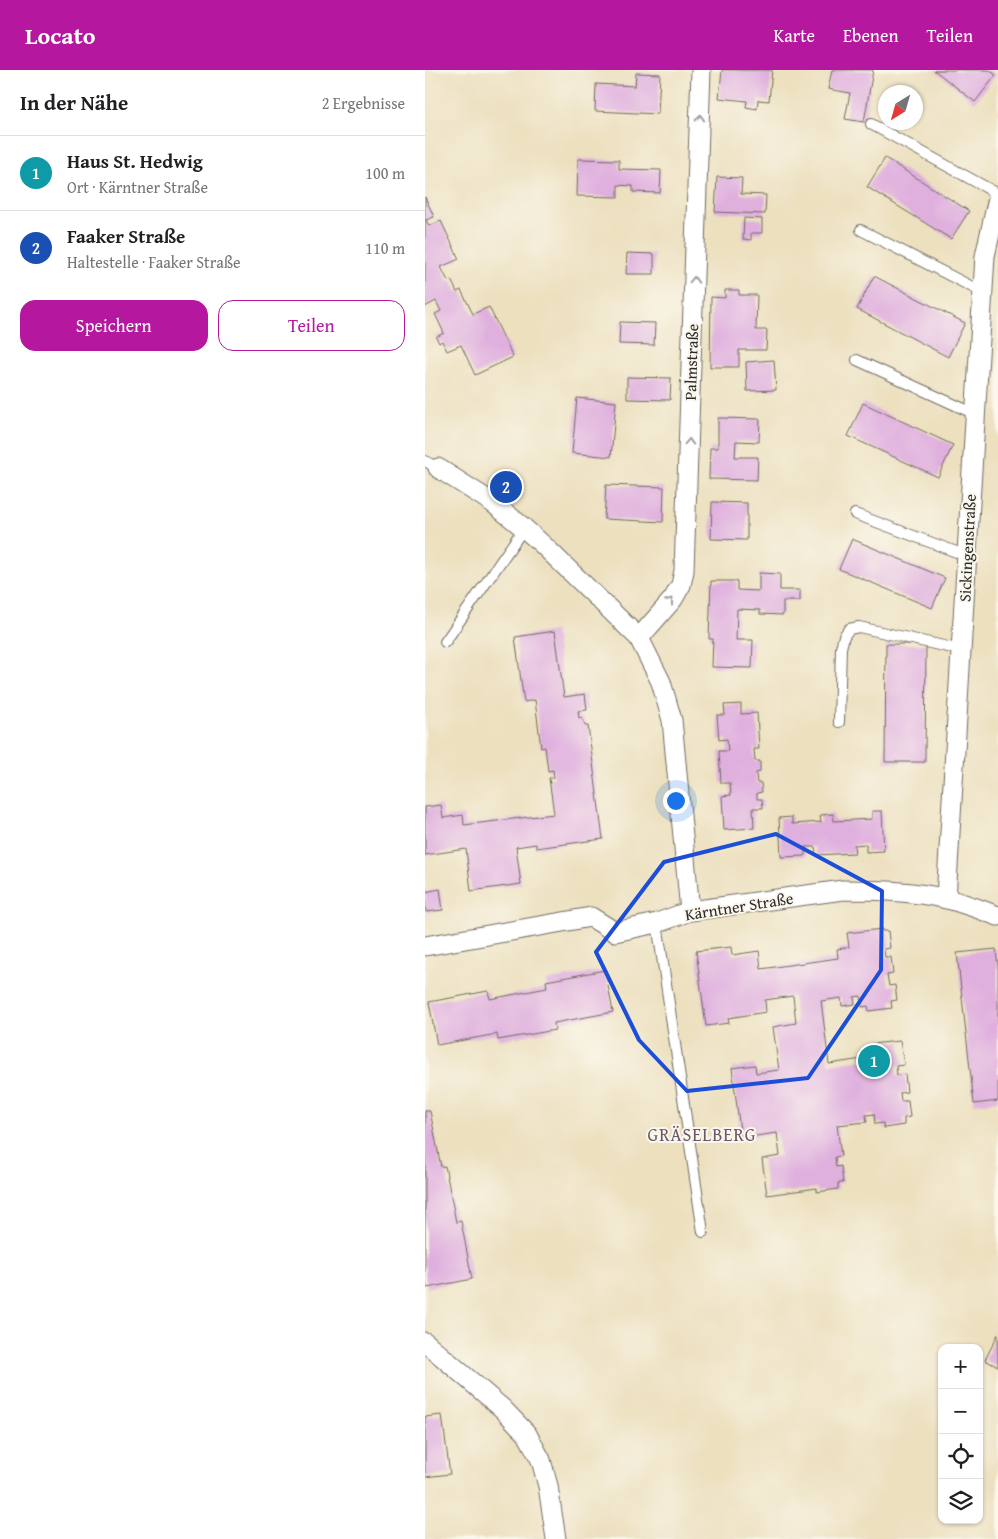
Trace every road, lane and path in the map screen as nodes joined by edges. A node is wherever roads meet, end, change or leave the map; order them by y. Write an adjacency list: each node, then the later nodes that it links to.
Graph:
1 (701, 70): 14 (street, Palmstraße, one-way to 1)
2 (871, 124): 3 (lane)
3 (998, 194)
4 (998, 198): 5 (street, Sickingenstraße)
5 (996, 219): 7 (street, Sickingenstraße)
6 (861, 230): 7 (lane)
7 (983, 292): 9 (street, Sickingenstraße)
8 (857, 360): 9 (lane)
9 (975, 414): 13 (street, Sickingenstraße)
10 (431, 465): 12 (street)
11 (855, 514): 13 (lane)
12 (524, 528): 14 (street); 15 (lane)
13 (967, 556): 16 (street, Sickingenstraße)
14 (639, 638): 19 (street)
15 (445, 642)
16 (961, 650): 17 (lane); 18 (street, Sickingenstraße)
17 (839, 722)
18 (946, 899): 19 (street, Kärntner Straße); 20 (street, Kärntner Straße)
19 (690, 911): 21 (street, Kärntner Straße)
20 (998, 916)
21 (657, 923): 22 (street, Kärntner Straße); 23 (lane)
22 (425, 946)
23 (703, 1232)
24 (425, 1342): 25 (street)
25 (556, 1539)

